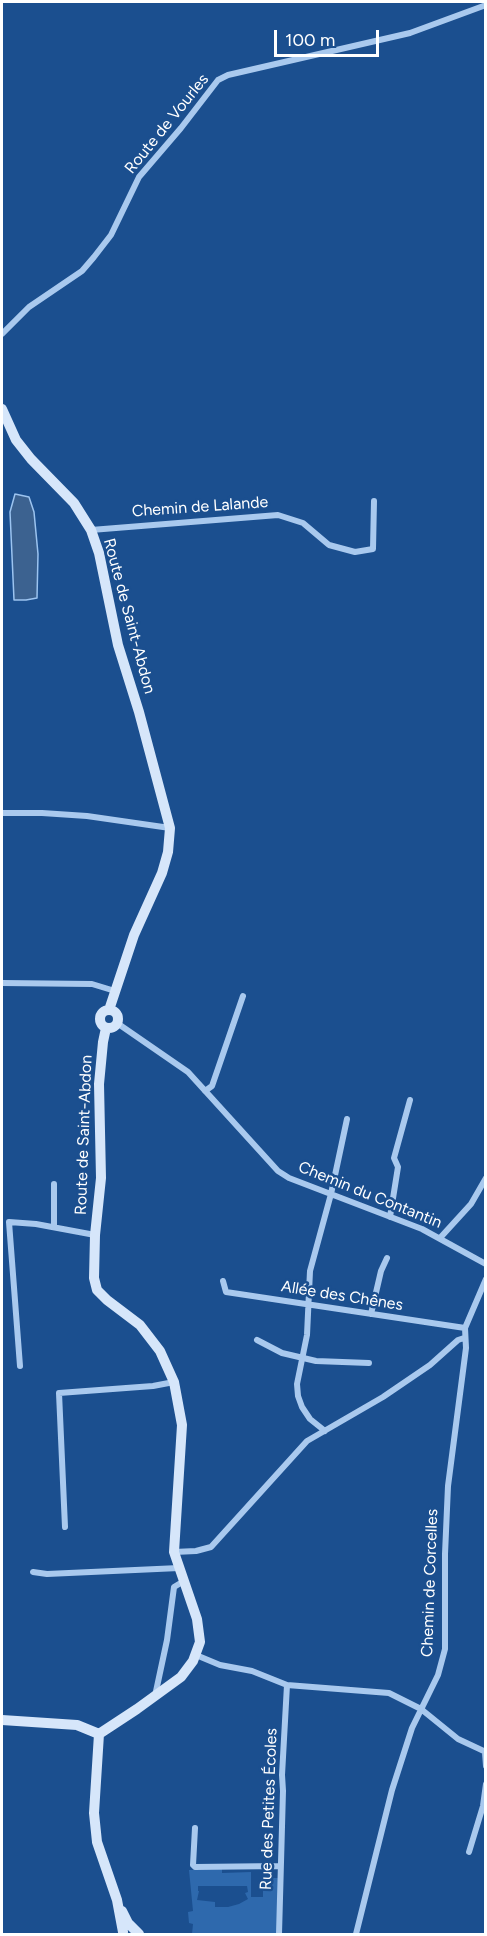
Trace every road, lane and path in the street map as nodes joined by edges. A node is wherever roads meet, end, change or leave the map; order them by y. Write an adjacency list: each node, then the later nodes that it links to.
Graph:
1 (486, 5): 2 (street, Route de Vourles)
2 (2, 334)
3 (2, 409): 5 (main road, Route de Saint-Abdon)
4 (374, 501): 5 (street, Chemin de Lalande)
5 (91, 530): 7 (main road, Route de Saint-Abdon)
6 (2, 813): 7 (street)
7 (170, 828): 9 (main road, Route de Saint-Abdon)
8 (2, 982): 9 (street)
9 (116, 991): 11 (main road, Route de Saint-Abdon)
10 (243, 996): 14 (street)
11 (110, 1010): 12 (main road); 13 (main road)
12 (117, 1023): 13 (main road); 14 (street, Chemin du Contantin)
13 (106, 1028): 22 (main road, Route de Saint-Abdon)
14 (205, 1091): 19 (street, Chemin du Contantin)
15 (410, 1100): 20 (street)
16 (347, 1119): 19 (street)
17 (486, 1178): 23 (street)
18 (54, 1184): 21 (street)
19 (331, 1194): 20 (street, Chemin du Contantin); 28 (street)
20 (390, 1217): 23 (street, Chemin du Contantin)
21 (54, 1227): 22 (street); 35 (street)
22 (95, 1235): 36 (main road, Route de Saint-Abdon)
23 (440, 1238): 25 (street, Chemin du Contantin)
24 (387, 1258): 29 (street)
25 (486, 1264)
26 (486, 1280): 30 (street)
27 (223, 1281): 28 (street, Allée des Chênes)
28 (308, 1304): 29 (street, Allée des Chênes); 33 (street)
29 (371, 1314): 30 (street, Allée des Chênes)
30 (465, 1328): 31 (street, Chemin de Corcelles)
31 (465, 1338): 37 (street); 46 (street, Chemin de Corcelles)
32 (257, 1340): 33 (street)
33 (303, 1358): 34 (street); 37 (street)
34 (369, 1363)
35 (20, 1366)
36 (174, 1382): 38 (street); 39 (main road, Route de Saint-Abdon)
37 (325, 1431): 39 (street)
38 (65, 1527)
39 (174, 1552): 40 (main road, Route de Saint-Abdon)
40 (179, 1568): 41 (street); 42 (main road, Route de Saint-Abdon)
41 (33, 1572)
42 (184, 1581): 43 (main road, Route de Saint-Abdon); 45 (street)
43 (196, 1655): 44 (street); 45 (main road)
44 (287, 1685): 46 (street); 54 (street, Rue des Petites Écoles)
45 (155, 1697): 48 (main road)
46 (421, 1709): 49 (street); 57 (street, Chemin de Corcelles)
47 (2, 1720): 48 (main road)
48 (99, 1734): 55 (main road)
49 (485, 1752): 50 (street)
50 (486, 1766)
51 (486, 1784): 53 (street)
52 (195, 1828): 54 (street)
53 (469, 1852)
54 (280, 1866): 56 (street, Rue des Petites Écoles)
55 (129, 1932)
56 (279, 1935)
57 (356, 1935)

